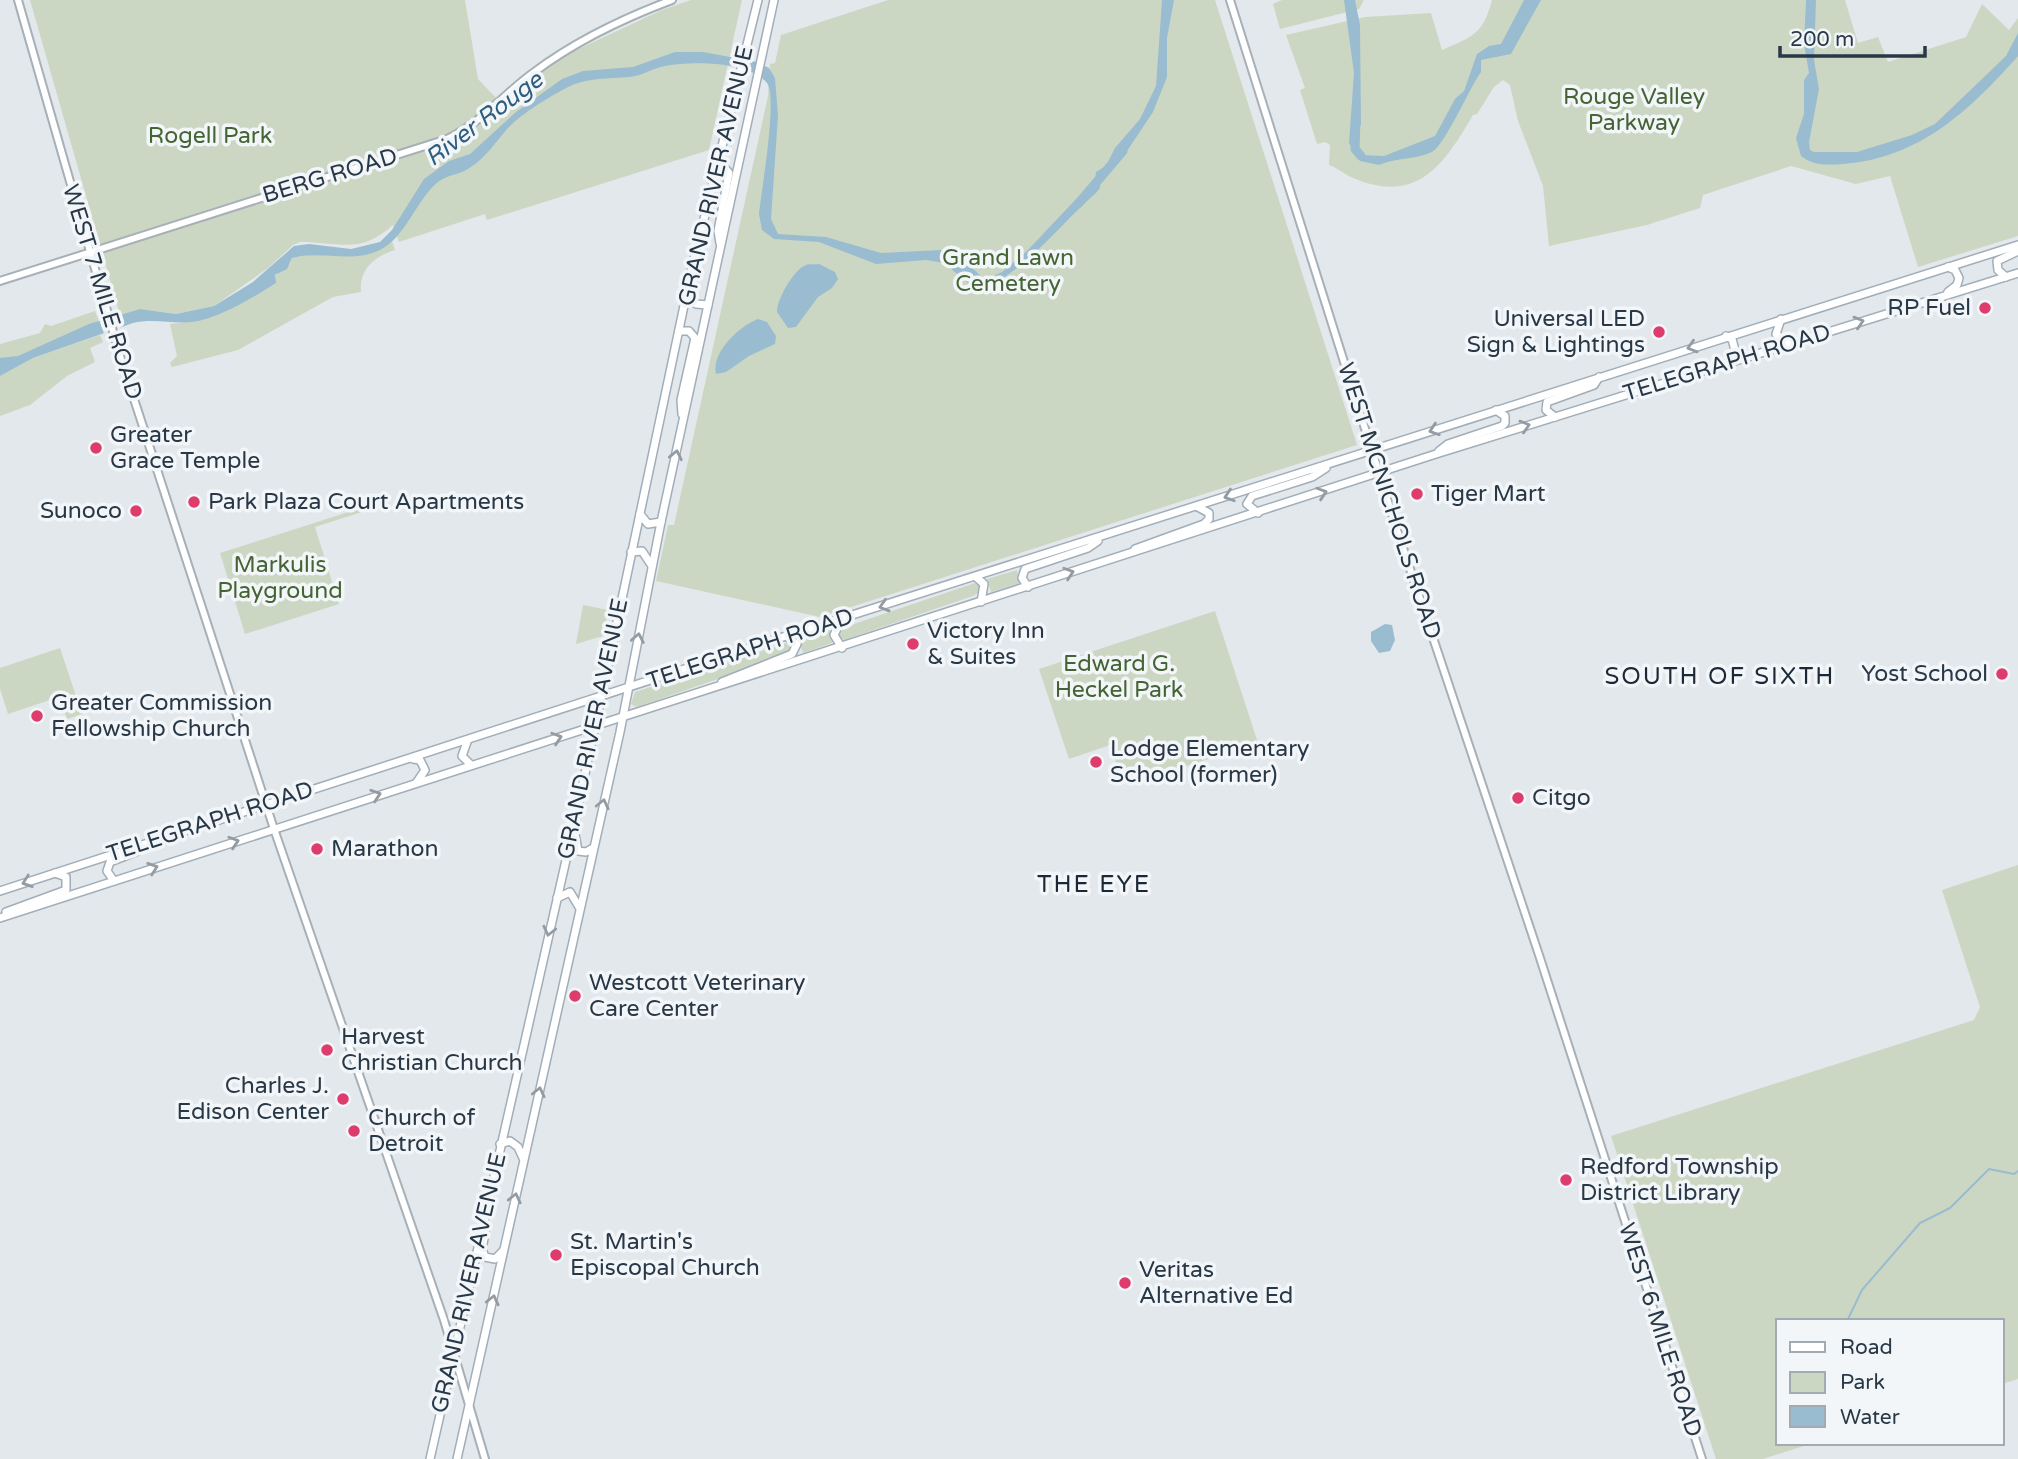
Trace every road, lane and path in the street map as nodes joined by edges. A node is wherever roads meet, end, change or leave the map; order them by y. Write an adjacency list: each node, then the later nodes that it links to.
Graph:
1 (18, 0): 10 (main road, WEST 7 MILE ROAD)
2 (672, 0): 10 (main road, BERG ROAD)
3 (758, 0): 6 (main road, GRAND RIVER AVENUE)
4 (774, 0): 8 (main road, GRAND RIVER AVENUE)
5 (1230, 0): 27 (main road, WEST MCNICHOLS ROAD)
6 (715, 169): 8 (main road); 15 (main road, GRAND RIVER AVENUE)
7 (2018, 244): 11 (main road, TELEGRAPH ROAD)
8 (721, 247): 17 (main road, GRAND RIVER AVENUE)
9 (2018, 251): 13 (main road)
10 (88, 253): 14 (main road, BERG ROAD); 54 (main road, WEST 7 MILE ROAD)
11 (1948, 267): 16 (main road); 18 (main road, TELEGRAPH ROAD)
12 (2018, 273): 13 (main road, TELEGRAPH ROAD)
13 (2006, 277): 16 (main road, TELEGRAPH ROAD)
14 (0, 281)
15 (688, 289): 17 (main road); 19 (main road, GRAND RIVER AVENUE)
16 (1942, 296): 21 (main road, TELEGRAPH ROAD, one-way to 16)
17 (708, 305): 26 (main road, GRAND RIVER AVENUE)
18 (1781, 319): 20 (main road, TELEGRAPH ROAD); 21 (main road)
19 (680, 331): 26 (main road); 33 (main road, GRAND RIVER AVENUE)
20 (1726, 336): 22 (main road); 23 (main road, TELEGRAPH ROAD, one-way to 23)
21 (1787, 343): 22 (main road, TELEGRAPH ROAD)
22 (1732, 361): 25 (main road, TELEGRAPH ROAD)
23 (1600, 376): 24 (main road, TELEGRAPH ROAD); 25 (main road)
24 (1496, 410): 27 (main road, TELEGRAPH ROAD, one-way to 27); 28 (main road, TELEGRAPH ROAD)
25 (1555, 417): 28 (main road, TELEGRAPH ROAD, one-way to 25)
26 (682, 426): 34 (main road, GRAND RIVER AVENUE, one-way to 26)
27 (1371, 450): 29 (main road, TELEGRAPH ROAD); 30 (main road, WEST MCNICHOLS ROAD)
28 (1436, 454): 30 (main road, TELEGRAPH ROAD)
29 (1340, 460): 31 (main road, TELEGRAPH ROAD, one-way to 31); 32 (main road, TELEGRAPH ROAD)
30 (1379, 474): 32 (main road, TELEGRAPH ROAD, one-way to 30); 65 (main road, WEST MCNICHOLS ROAD)
31 (1197, 507): 35 (main road, TELEGRAPH ROAD); 37 (main road)
32 (1261, 513): 37 (main road, TELEGRAPH ROAD)
33 (640, 514): 34 (main road); 36 (main road, GRAND RIVER AVENUE)
34 (661, 522): 38 (main road, GRAND RIVER AVENUE)
35 (1104, 536): 39 (main road, TELEGRAPH ROAD); 40 (main road)
36 (631, 552): 38 (main road); 47 (main road, GRAND RIVER AVENUE)
37 (1119, 557): 40 (main road, TELEGRAPH ROAD, one-way to 37)
38 (652, 567): 45 (main road, GRAND RIVER AVENUE, one-way to 38)
39 (976, 577): 41 (main road); 42 (main road, TELEGRAPH ROAD, one-way to 42)
40 (1028, 587): 41 (main road, TELEGRAPH ROAD)
41 (981, 602): 44 (main road, TELEGRAPH ROAD)
42 (841, 620): 43 (main road, TELEGRAPH ROAD); 44 (main road)
43 (786, 636): 45 (main road, TELEGRAPH ROAD); 46 (main road)
44 (842, 648): 46 (main road, TELEGRAPH ROAD)
45 (628, 688): 47 (main road, TELEGRAPH ROAD); 48 (main road, GRAND RIVER AVENUE)
46 (709, 689): 48 (main road, TELEGRAPH ROAD)
47 (602, 696): 49 (main road, GRAND RIVER AVENUE); 50 (main road, TELEGRAPH ROAD)
48 (623, 718): 49 (main road, TELEGRAPH ROAD); 58 (main road, GRAND RIVER AVENUE, one-way to 48)
49 (596, 726): 52 (main road, TELEGRAPH ROAD, one-way to 49); 55 (main road, GRAND RIVER AVENUE)
50 (467, 741): 51 (main road, TELEGRAPH ROAD); 52 (main road)
51 (411, 758): 53 (main road); 54 (main road, TELEGRAPH ROAD)
52 (471, 765): 53 (main road, TELEGRAPH ROAD)
53 (416, 782): 57 (main road, TELEGRAPH ROAD, one-way to 53)
54 (266, 804): 56 (main road, TELEGRAPH ROAD); 57 (main road, WEST 7 MILE ROAD)
55 (573, 828): 58 (main road); 62 (main road, GRAND RIVER AVENUE)
56 (185, 829): 59 (main road, TELEGRAPH ROAD); 60 (main road)
57 (274, 829): 60 (main road, TELEGRAPH ROAD, one-way to 57); 70 (main road, WEST 7 MILE ROAD)
58 (593, 848): 63 (main road, GRAND RIVER AVENUE)
59 (54, 872): 61 (main road, TELEGRAPH ROAD, one-way to 61); 64 (main road)
60 (114, 881): 64 (main road, TELEGRAPH ROAD)
61 (0, 891)
62 (555, 900): 63 (main road); 66 (main road, GRAND RIVER AVENUE, one-way to 66)
63 (579, 908): 67 (main road, GRAND RIVER AVENUE, one-way to 63)
64 (0, 917)
65 (1553, 1001): 75 (main road, WEST 6 MILE ROAD)
66 (500, 1144): 67 (main road); 68 (main road, GRAND RIVER AVENUE)
67 (523, 1159): 69 (main road, GRAND RIVER AVENUE, one-way to 67)
68 (483, 1223): 69 (main road); 70 (main road, GRAND RIVER AVENUE)
69 (503, 1250): 71 (main road, GRAND RIVER AVENUE, one-way to 69)
70 (453, 1351): 71 (main road, WEST 7 MILE ROAD); 72 (main road, GRAND RIVER AVENUE)
71 (469, 1405): 73 (main road, GRAND RIVER AVENUE); 74 (main road, WEST 7 MILE ROAD)
72 (430, 1459)
73 (457, 1459)
74 (485, 1459)
75 (1702, 1459)

